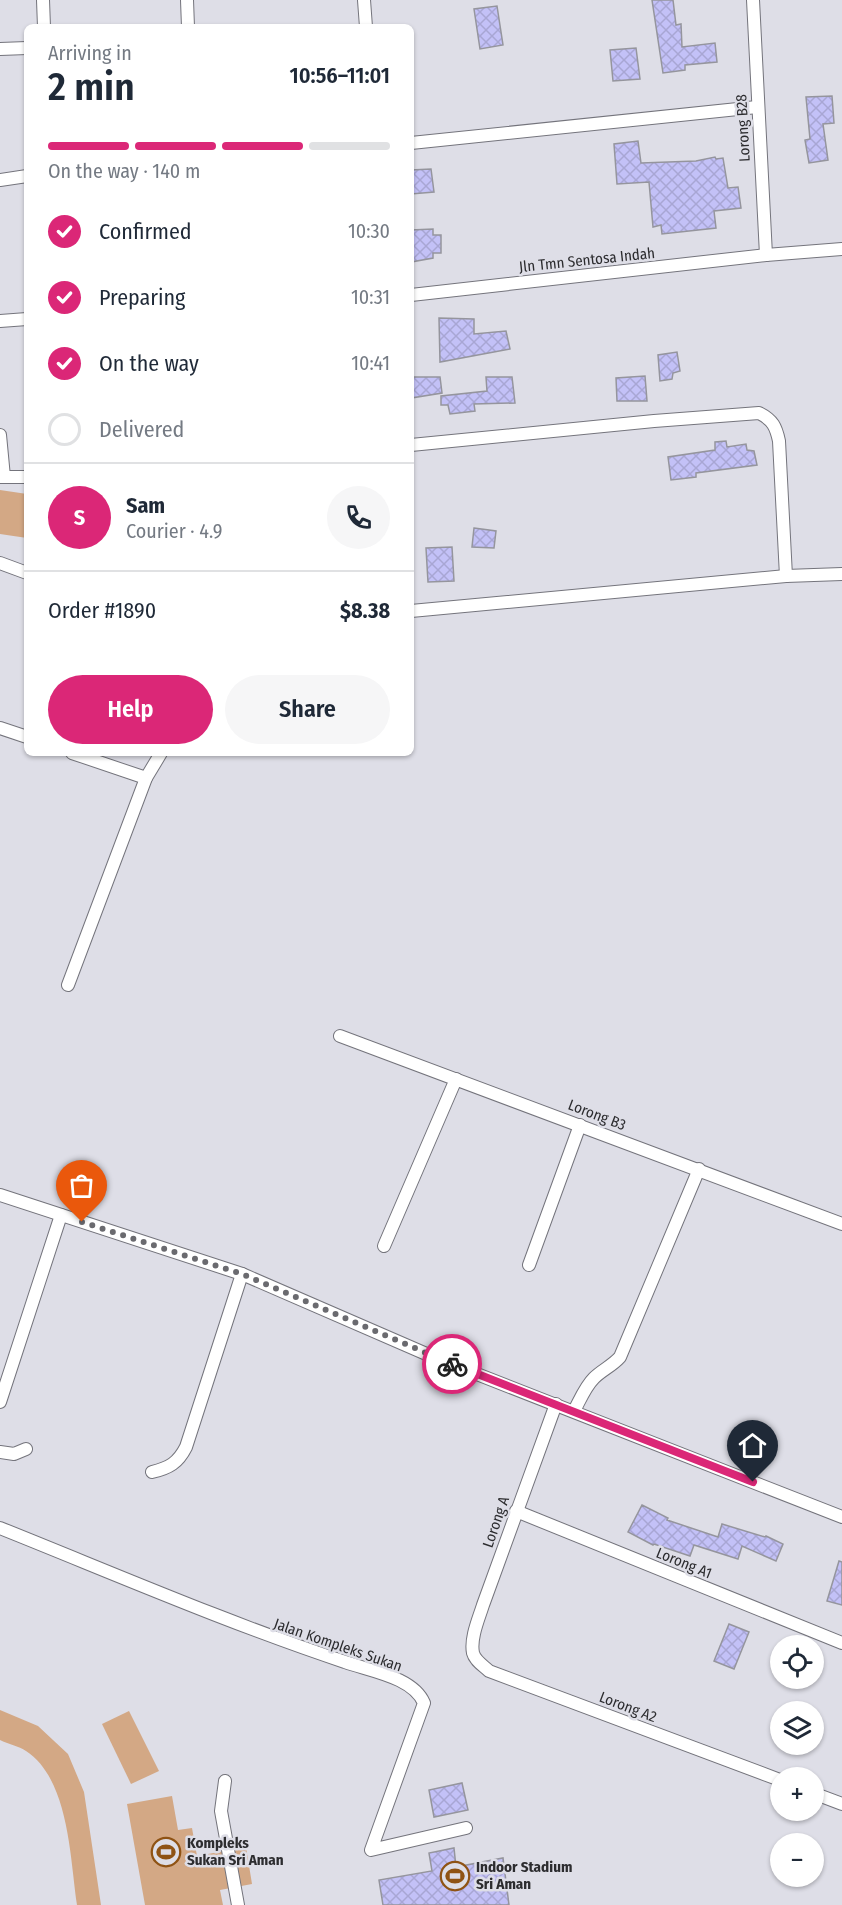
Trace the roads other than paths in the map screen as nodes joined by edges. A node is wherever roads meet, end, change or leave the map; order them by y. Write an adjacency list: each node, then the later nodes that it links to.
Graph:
1 (43, 0): 5 (street)
2 (187, 0): 6 (street)
3 (364, 0): 7 (street)
4 (753, 0): 10 (street, Lorong B28)
5 (44, 24)
6 (188, 24)
7 (366, 24)
8 (24, 48): 9 (street)
9 (0, 49)
10 (757, 107): 11 (street); 15 (street, Lorong B28)
11 (414, 143)
12 (24, 176): 13 (street)
13 (0, 180)
14 (842, 249): 15 (street, Jln Tmn Sentosa Indah)
15 (766, 255): 16 (street, Jln Tmn Sentosa Indah)
16 (414, 295)
17 (24, 319): 18 (street)
18 (0, 321)
19 (0, 435): 21 (street)
20 (414, 446): 26 (street)
21 (2, 477): 22 (street)
22 (24, 477)
23 (0, 563): 24 (street)
24 (24, 572)
25 (842, 574): 26 (street)
26 (786, 576): 27 (street)
27 (414, 611)
28 (0, 728): 29 (street)
29 (24, 736)
30 (81, 756): 32 (street)
31 (159, 756): 32 (street)
32 (146, 778): 33 (street)
33 (68, 985)
34 (340, 1036): 35 (street, Lorong B3)
35 (456, 1079): 36 (street, Lorong B3); 41 (street)
36 (580, 1125): 37 (street, Lorong B3); 42 (street)
37 (699, 1169): 40 (street, Lorong B3); 46 (street)
38 (0, 1195): 39 (street)
39 (61, 1215): 43 (street); 44 (street)
40 (842, 1224)
41 (384, 1246)
42 (529, 1264)
43 (242, 1274): 45 (street); 49 (street)
44 (0, 1402)
45 (556, 1404): 46 (street); 50 (street, Lorong A)
46 (574, 1411): 51 (street)
47 (26, 1449): 48 (street)
48 (0, 1452)
49 (152, 1472)
50 (516, 1511): 53 (street, Lorong A1); 54 (street, Lorong A)
51 (842, 1517)
52 (0, 1528): 59 (street, Jalan Kompleks Sukan)
53 (842, 1643)
54 (473, 1653): 55 (street, Lorong A2)
55 (770, 1776)
56 (225, 1781): 60 (street)
57 (824, 1797): 58 (street)
58 (842, 1804)
59 (466, 1828)
60 (238, 1905)

